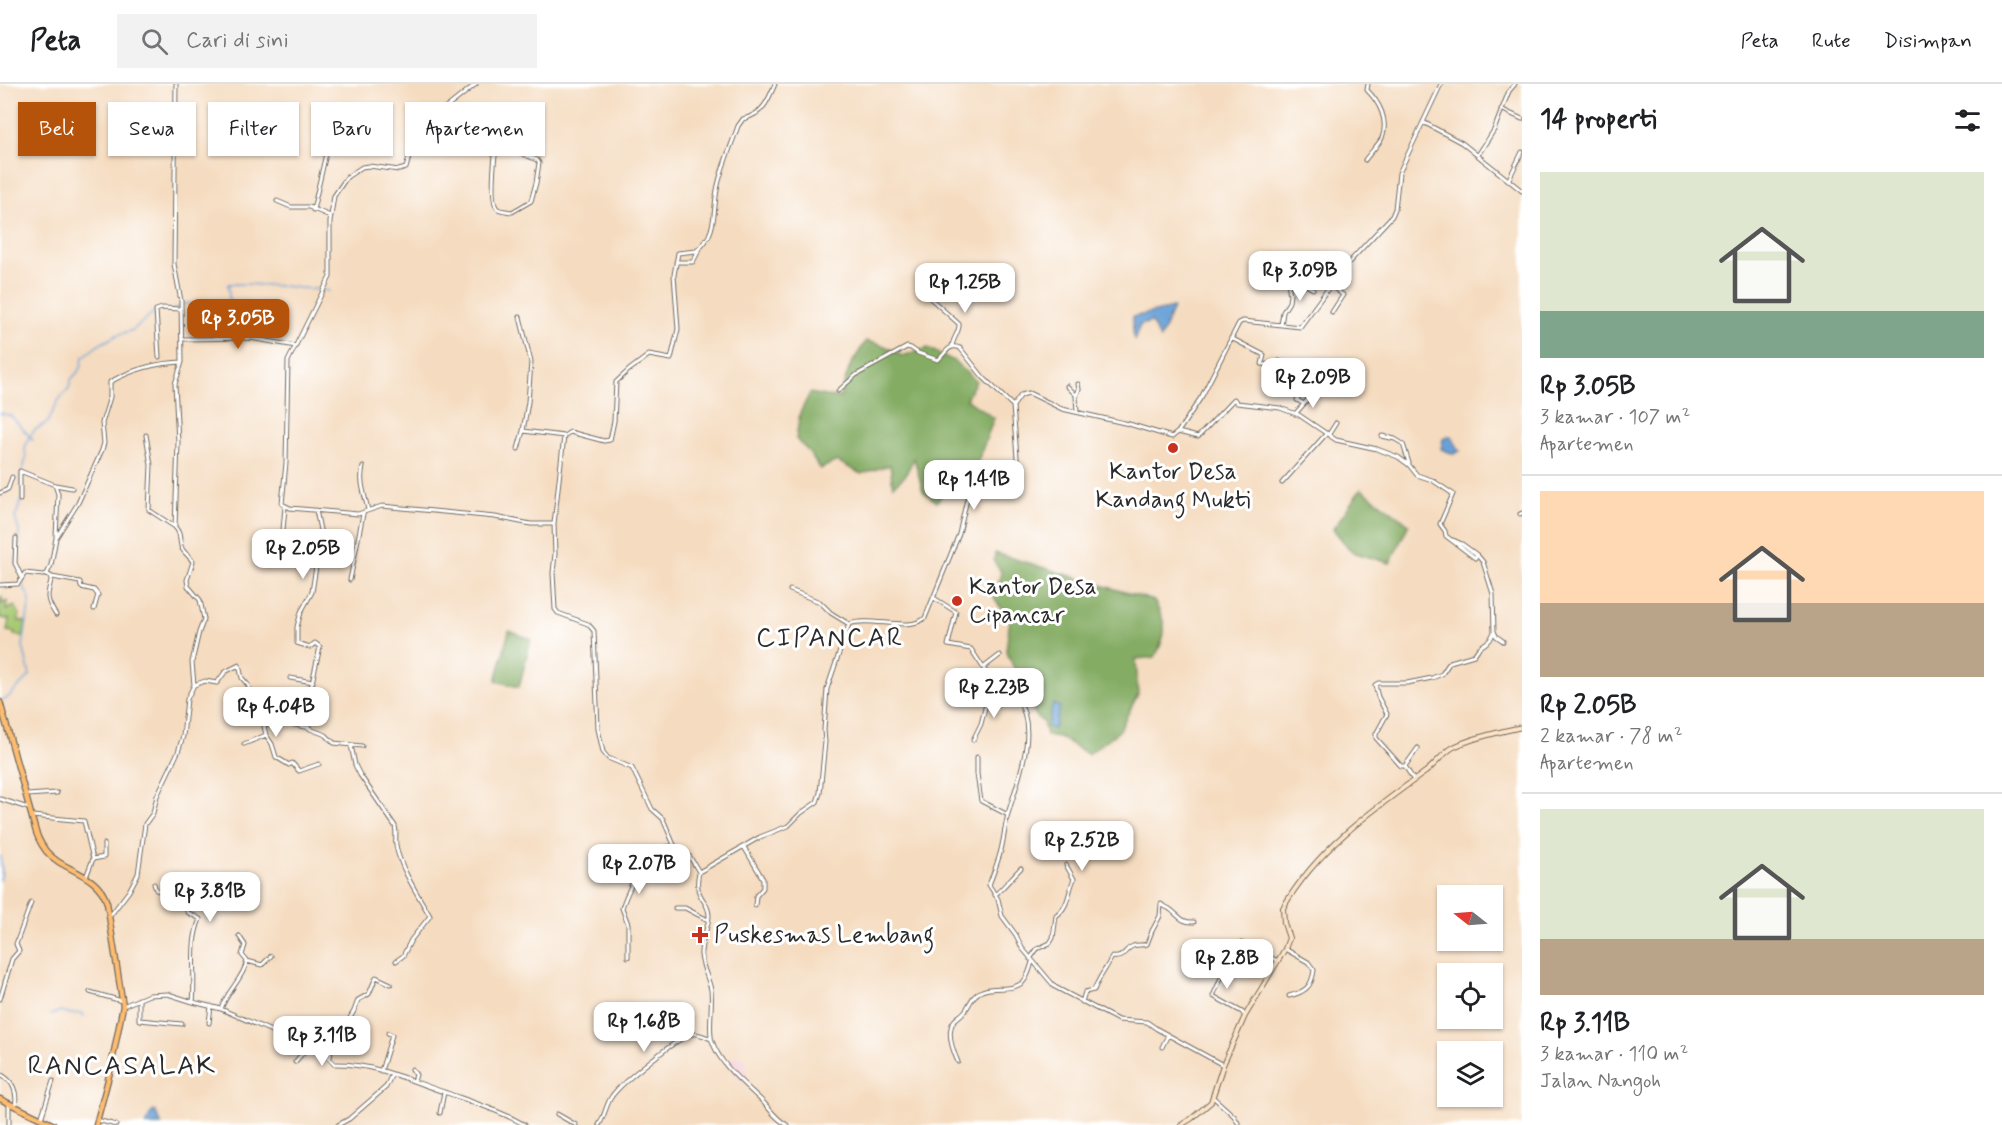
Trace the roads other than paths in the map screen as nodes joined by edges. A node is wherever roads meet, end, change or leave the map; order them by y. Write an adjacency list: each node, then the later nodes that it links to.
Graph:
1 (176, 84): 29 (street)
2 (476, 84): 7 (street)
3 (775, 84): 22 (street)
4 (1368, 84): 16 (street)
5 (1441, 84): 10 (street)
6 (1515, 84): 8 (street)
7 (454, 102)
8 (1501, 109): 9 (street); 13 (street)
9 (1522, 119)
10 (1423, 122): 13 (street); 26 (street)
11 (1522, 152): 17 (street)
12 (495, 155): 12 (street)
13 (1478, 155): 17 (street)
14 (325, 156): 20 (street)
15 (409, 156): 21 (street)
16 (1365, 160)
17 (1509, 180): 18 (street)
18 (1522, 191)
19 (277, 201): 20 (street)
20 (313, 210): 21 (street)
21 (330, 216): 35 (street)
22 (700, 248): 23 (street); 23 (street)
23 (676, 262): 53 (street)
24 (1277, 268): 25 (street)
25 (1287, 276): 27 (street); 32 (street)
26 (1330, 285): 30 (street); 32 (street)
27 (1314, 289)
28 (932, 299): 36 (street)
29 (181, 308): 34 (street); 37 (street)
30 (1332, 312)
31 (520, 317): 49 (street)
32 (1281, 325): 33 (street)
33 (1231, 338): 44 (street); 50 (street)
34 (183, 339): 35 (street); 38 (street)
35 (296, 346): 64 (street)
36 (952, 346): 42 (street); 45 (street)
37 (159, 357)
38 (182, 362): 69 (street); 72 (street)
39 (1078, 384): 43 (street)
40 (1067, 386): 43 (street)
41 (1321, 387): 44 (street)
42 (838, 391)
43 (1076, 395): 46 (street)
44 (1304, 404): 47 (street)
45 (1012, 406): 46 (street); 81 (street)
46 (1077, 412): 50 (street)
47 (1295, 414): 50 (street); 51 (street)
48 (1336, 423): 51 (street)
49 (523, 430): 53 (street); 55 (street)
50 (1178, 432)
51 (1328, 434): 56 (street); 59 (street)
52 (146, 435): 69 (street)
53 (564, 436): 68 (street)
54 (1382, 436): 56 (street)
55 (518, 448)
56 (1409, 465): 85 (street)
57 (363, 467): 66 (street)
58 (12, 477): 62 (street)
59 (1282, 483)
60 (55, 485): 61 (street); 63 (street); 72 (street)
61 (72, 488)
62 (0, 493)
63 (20, 500)
64 (285, 507): 65 (street); 70 (street)
65 (316, 510): 67 (street); 90 (street)
66 (368, 510): 67 (street); 68 (street)
67 (363, 514): 74 (street)
68 (554, 524): 117 (street)
69 (175, 527): 91 (street)
70 (283, 530)
71 (16, 538): 76 (street)
72 (56, 538): 75 (street)
73 (328, 558): 74 (street)
74 (353, 558): 78 (street)
75 (47, 574): 76 (street); 77 (street)
76 (23, 576): 79 (street)
77 (52, 577): 82 (street); 83 (street)
78 (350, 580)
79 (0, 585)
80 (790, 590): 84 (street)
81 (934, 598): 84 (street); 88 (street)
82 (94, 609)
83 (56, 615)
84 (849, 624): 118 (street)
85 (1494, 629): 86 (street); 108 (street)
86 (1503, 641)
87 (1000, 655): 88 (street)
88 (983, 668): 92 (street)
89 (290, 678): 90 (street)
90 (313, 682): 99 (street)
91 (194, 685): 93 (street); 133 (street)
92 (996, 688): 101 (street); 114 (street)
93 (250, 692)
94 (0, 703): 96 (main road)
95 (260, 708): 97 (street)
96 (3, 725): 111 (main road)
97 (265, 725): 99 (street); 100 (street)
98 (1522, 727): 109 (street)
99 (310, 728): 103 (street)
100 (266, 735): 102 (street); 107 (street)
101 (973, 740)
102 (244, 744)
103 (351, 745): 104 (street); 144 (street)
104 (362, 746)
105 (1418, 748): 108 (street)
106 (977, 756): 114 (street)
107 (319, 764)
108 (1405, 766): 109 (street)
109 (1413, 779): 138 (street)
110 (57, 793): 111 (street)
111 (27, 795): 113 (main road)
112 (0, 799): 113 (street)
113 (30, 808): 115 (main road)
114 (1008, 815): 129 (street)
115 (32, 816): 120 (street); 127 (main road)
116 (104, 844): 120 (street)
117 (674, 845): 119 (street); 125 (street)
118 (744, 847): 125 (street); 131 (street)
119 (637, 852): 121 (street); 124 (street)
120 (93, 860): 127 (street)
121 (639, 860): 126 (street); 141 (street)
122 (1066, 865): 142 (street)
123 (1020, 868): 129 (street)
124 (603, 871)
125 (699, 872): 134 (street)
126 (684, 873)
127 (86, 877): 133 (main road)
128 (154, 884): 151 (street)
129 (995, 895): 142 (street)
130 (31, 903): 150 (street)
131 (755, 905)
132 (675, 908): 134 (street)
133 (110, 916): 153 (main road)
134 (708, 920): 161 (street)
135 (1194, 922): 152 (street)
136 (239, 936): 143 (street)
137 (1241, 943): 145 (street)
138 (1285, 950): 145 (street); 148 (street)
139 (1228, 952): 156 (street)
140 (271, 956): 143 (street)
141 (628, 957)
142 (1031, 960): 152 (street); 166 (street)
143 (247, 961): 155 (street)
144 (396, 961)
145 (1278, 962): 156 (street)
146 (391, 984): 164 (street)
147 (90, 992): 153 (street)
148 (1289, 996)
149 (139, 998): 151 (street); 153 (street); 157 (street)
150 (0, 999)
151 (193, 1002): 154 (street)
152 (1082, 1002): 160 (street)
153 (122, 1004): 182 (main road)
154 (211, 1006): 155 (street); 158 (street)
155 (221, 1009): 162 (street)
156 (1245, 1016): 167 (street)
157 (182, 1023)
158 (209, 1023)
159 (388, 1033): 169 (street)
160 (1168, 1035): 163 (street); 167 (street)
161 (711, 1039): 190 (street); 191 (street)
162 (308, 1047): 164 (street); 165 (street)
163 (1162, 1047)
164 (330, 1060): 169 (street)
165 (295, 1062)
166 (958, 1062)
167 (1223, 1065): 175 (street)
168 (412, 1069): 173 (street)
169 (381, 1071): 171 (street)
170 (0, 1074): 178 (street)
171 (392, 1074): 173 (street); 187 (street)
172 (52, 1081): 181 (street)
173 (414, 1081): 174 (street)
174 (444, 1092): 179 (street); 188 (street)
175 (1214, 1098): 183 (street); 192 (street)
176 (0, 1099): 177 (main road)
177 (9, 1104): 178 (main road); 184 (street)
178 (15, 1107): 181 (main road)
179 (440, 1113)
180 (557, 1114): 189 (street)
181 (42, 1117): 185 (main road)
182 (97, 1122): 186 (street)
183 (1238, 1123)
184 (9, 1125)
185 (54, 1125)
186 (116, 1125)
187 (338, 1125)
188 (525, 1125)
189 (576, 1125)
190 (599, 1125)
191 (787, 1125)
192 (1181, 1125)

